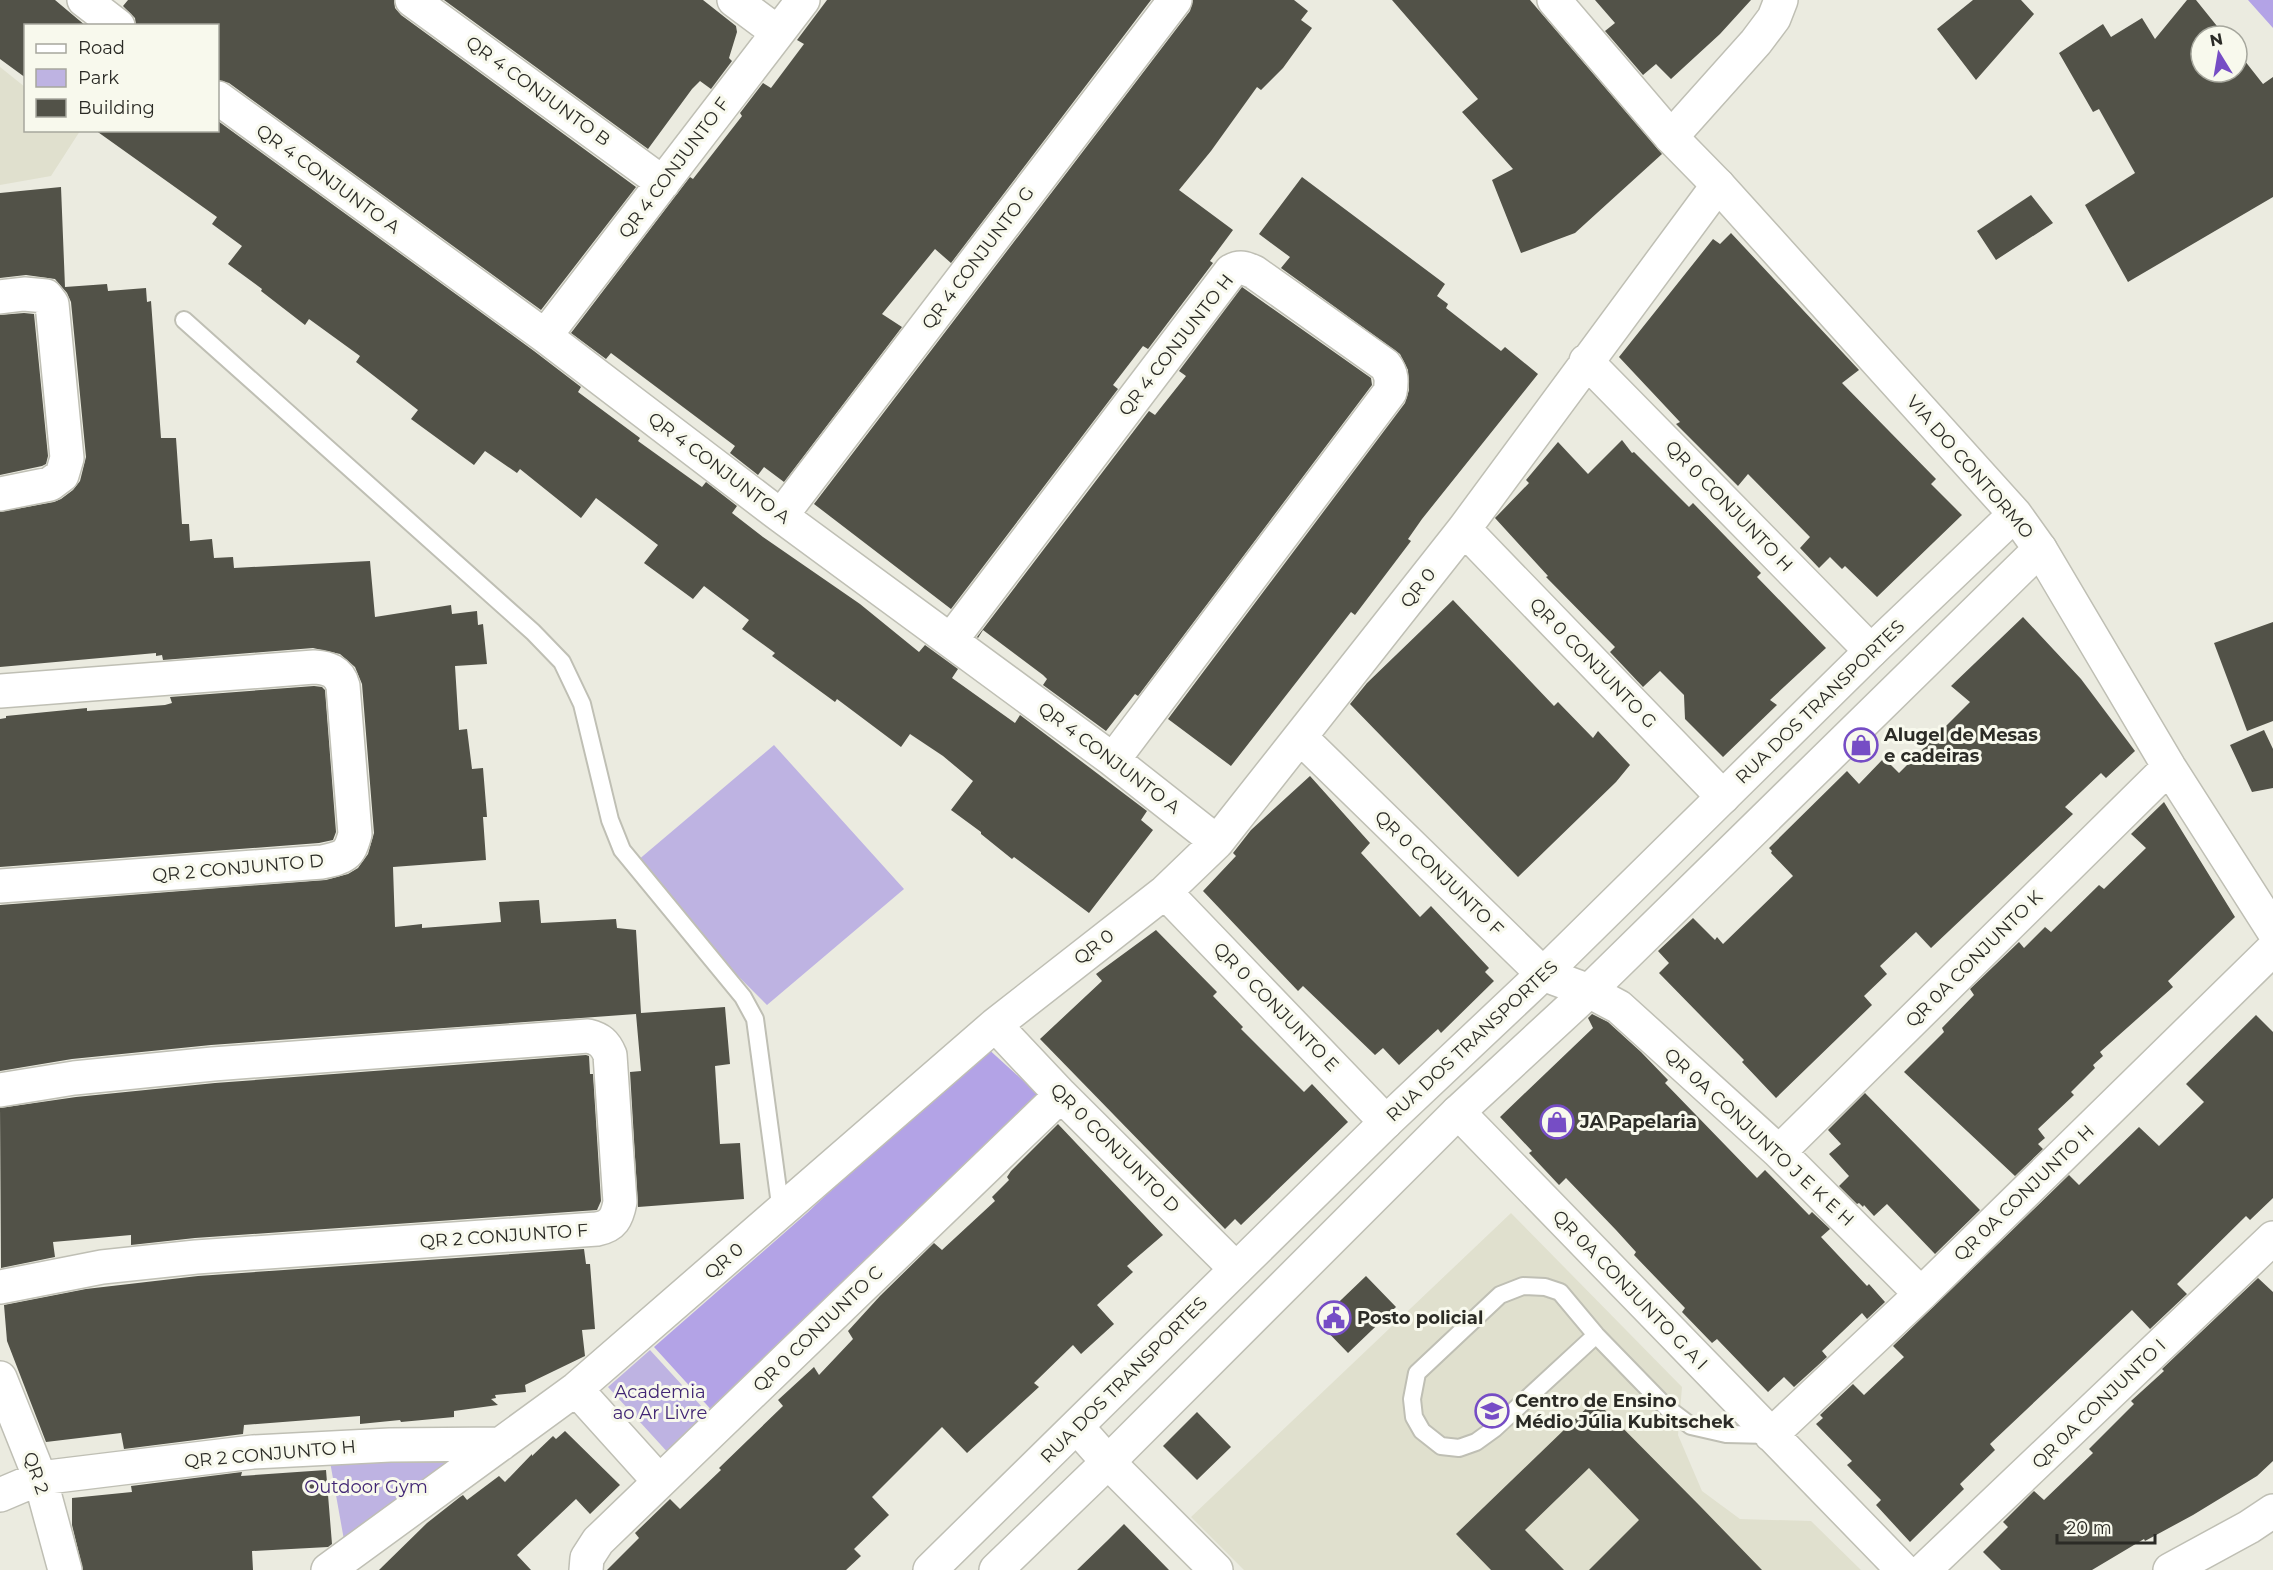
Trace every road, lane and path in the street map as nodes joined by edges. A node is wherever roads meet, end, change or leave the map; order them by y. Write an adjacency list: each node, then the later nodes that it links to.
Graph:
1 (84, 0): 8 (street)
2 (412, 0): 12 (street, QR 4 CONJUNTO B)
3 (734, 0): 9 (street)
4 (803, 0): 9 (street, QR 4 CONJUNTO F)
5 (1175, 0): 20 (street, QR 4 CONJUNTO G)
6 (1554, 0): 11 (street, VIA DO CONTORMO)
7 (1781, 0): 11 (street)
8 (115, 24)
9 (777, 33): 12 (street, QR 4 CONJUNTO F)
10 (219, 99): 16 (street, QR 4 CONJUNTO A)
11 (1671, 137): 13 (street, VIA DO CONTORMO)
12 (663, 183): 16 (street, QR 4 CONJUNTO F)
13 (1718, 185): 17 (street, QR 0); 19 (street, VIA DO CONTORMO)
14 (0, 297): 18 (street)
15 (184, 320): 43 (lane)
16 (545, 336): 20 (street, QR 4 CONJUNTO A)
17 (1586, 362): 21 (street, QR 0); 24 (street, QR 0 CONJUNTO H)
18 (0, 494)
19 (2015, 514): 22 (street, VIA DO CONTORMO); 24 (street, RUA DOS TRANSPORTES)
20 (781, 516): 23 (street, QR 4 CONJUNTO A)
21 (1464, 529): 26 (street, QR 0); 29 (street, QR 0 CONJUNTO G)
22 (2040, 549): 28 (street, VIA DO CONTORMO); 36 (street)
23 (951, 640): 27 (street, QR 4 CONJUNTO A); 27 (street, QR 4 CONJUNTO H)
24 (1871, 651): 29 (street, RUA DOS TRANSPORTES)
25 (0, 691): 31 (street, QR 2 CONJUNTO D)
26 (1300, 738): 30 (street, QR 0); 35 (street, QR 0 CONJUNTO F)
27 (1113, 760): 30 (street, QR 4 CONJUNTO A)
28 (2169, 767): 33 (street, VIA DO CONTORMO); 42 (street, QR 0A CONJUNTO K)
29 (1723, 797): 35 (street, RUA DOS TRANSPORTES)
30 (1217, 842): 32 (street, QR 0)
31 (0, 886)
32 (1165, 892): 37 (street, QR 0); 41 (street, QR 0 CONJUNTO E)
33 (2273, 930)
34 (2273, 949): 47 (street, QR 0A CONJUNTO H)
35 (1543, 974): 36 (street, QR 0 CONJUNTO F); 41 (street, RUA DOS TRANSPORTES)
36 (1589, 991): 40 (street); 42 (street, QR 0A CONJUNTO J E K E H)
37 (995, 1025): 39 (street, QR 0 CONJUNTO D); 43 (street, QR 0)
38 (0, 1090): 46 (street, QR 2 CONJUNTO F)
39 (1061, 1095): 45 (street, QR 0 CONJUNTO D); 56 (street, QR 0 CONJUNTO C)
40 (1458, 1112): 52 (street, QR 0A CONJUNTO G A I); 54 (street)
41 (1386, 1122): 45 (street, RUA DOS TRANSPORTES)
42 (1779, 1152): 47 (street, QR 0A CONJUNTO J E K E H)
43 (781, 1212): 50 (street, QR 0)
44 (2273, 1238): 66 (street, QR 0A CONJUNTO I)
45 (1236, 1269): 51 (street, RUA DOS TRANSPORTES)
46 (0, 1287)
47 (1921, 1294): 52 (street, QR 0A CONJUNTO H)
48 (1596, 1335): 48 (lane); 52 (lane)
49 (0, 1378): 55 (street, QR 2)
50 (576, 1389): 53 (street, QR 0); 56 (street)
51 (1077, 1427): 54 (street); 62 (street, RUA DOS TRANSPORTES)
52 (1771, 1435): 65 (street, QR 0A CONJUNTO G A I)
53 (501, 1444): 55 (street, QR 2 CONJUNTO H); 60 (street, QR 0)
54 (1108, 1462): 63 (street); 64 (street)
55 (40, 1478): 57 (street, QR 2 CONJUNTO H); 59 (street, QR 2)
56 (659, 1481): 61 (street, QR 0 CONJUNTO C)
57 (0, 1495)
58 (2273, 1511): 67 (street)
59 (65, 1570)
60 (328, 1570)
61 (586, 1570)
62 (930, 1570)
63 (996, 1570)
64 (1216, 1570)
65 (1904, 1570)
66 (1924, 1570)
67 (2170, 1570)

